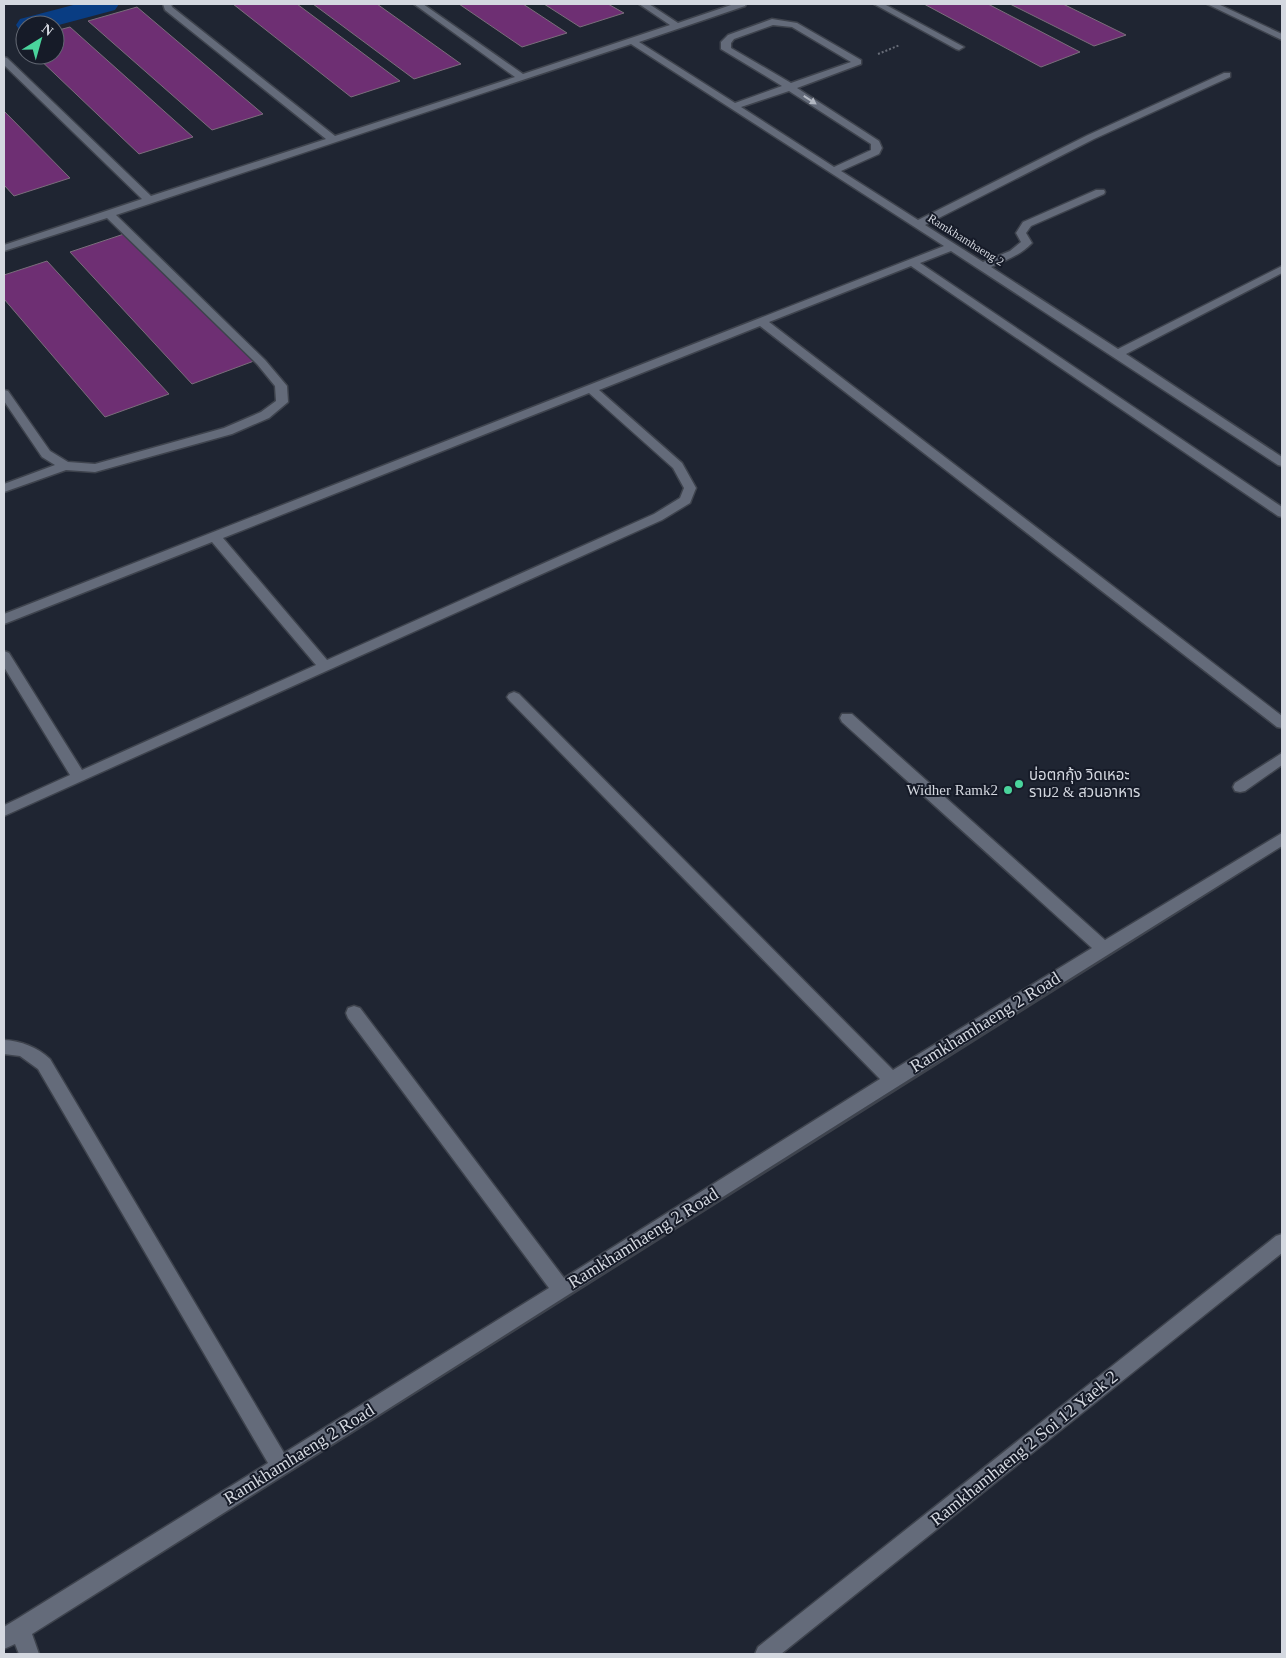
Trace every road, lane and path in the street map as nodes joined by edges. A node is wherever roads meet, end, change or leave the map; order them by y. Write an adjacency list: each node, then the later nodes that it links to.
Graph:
1 (167, 4): 16 (street)
2 (418, 4): 13 (street)
3 (643, 4): 7 (street)
4 (742, 4): 7 (street)
5 (878, 4): 10 (street)
6 (1211, 4): 8 (street)
7 (677, 26): 9 (street)
8 (1282, 37)
9 (633, 42): 13 (street); 15 (street, Ramkhamhaeng 2)
10 (959, 47)
11 (4, 60): 19 (street)
12 (1227, 75): 21 (street)
13 (522, 78): 16 (street)
14 (790, 87): 14 (street); 15 (street); 17 (street, one-way to 17)
15 (734, 107): 17 (street, Ramkhamhaeng 2)
16 (332, 139): 19 (street)
17 (833, 171): 21 (street, Ramkhamhaeng 2)
18 (1100, 192): 25 (street)
19 (149, 200): 20 (street)
20 (109, 214): 23 (street); 32 (street)
21 (917, 226): 22 (street, Ramkhamhaeng 2)
22 (951, 247): 24 (street); 25 (street, Ramkhamhaeng 2)
23 (4, 248)
24 (912, 262): 27 (street); 34 (street)
25 (983, 266): 28 (street, Ramkhamhaeng 2)
26 (1282, 269): 28 (street)
27 (760, 321): 29 (street); 41 (street)
28 (1120, 354): 31 (street, Ramkhamhaeng 2)
29 (590, 388): 35 (street); 38 (street)
30 (4, 393): 32 (street)
31 (1282, 462)
32 (66, 466): 33 (street)
33 (4, 488)
34 (1282, 513)
35 (214, 536): 36 (street); 38 (street)
36 (4, 619)
37 (4, 656): 43 (street)
38 (325, 667): 43 (street)
39 (514, 697): 50 (street)
40 (846, 718): 47 (street)
41 (1282, 723)
42 (1282, 758): 44 (street)
43 (79, 777): 45 (street)
44 (1240, 787)
45 (4, 811)
46 (1282, 839): 47 (street, Ramkhamhaeng 2 Road)
47 (1104, 949): 50 (street, Ramkhamhaeng 2 Road)
48 (354, 1013): 52 (street)
49 (4, 1047): 53 (street)
50 (892, 1080): 52 (street, Ramkhamhaeng 2 Road)
51 (1282, 1242): 56 (street, Ramkhamhaeng 2 Soi 12 Yaek 2)
52 (562, 1290): 53 (street, Ramkhamhaeng 2 Road)
53 (280, 1465): 54 (street, Ramkhamhaeng 2 Road)
54 (12, 1635): 55 (street)
55 (29, 1654)
56 (765, 1654)

